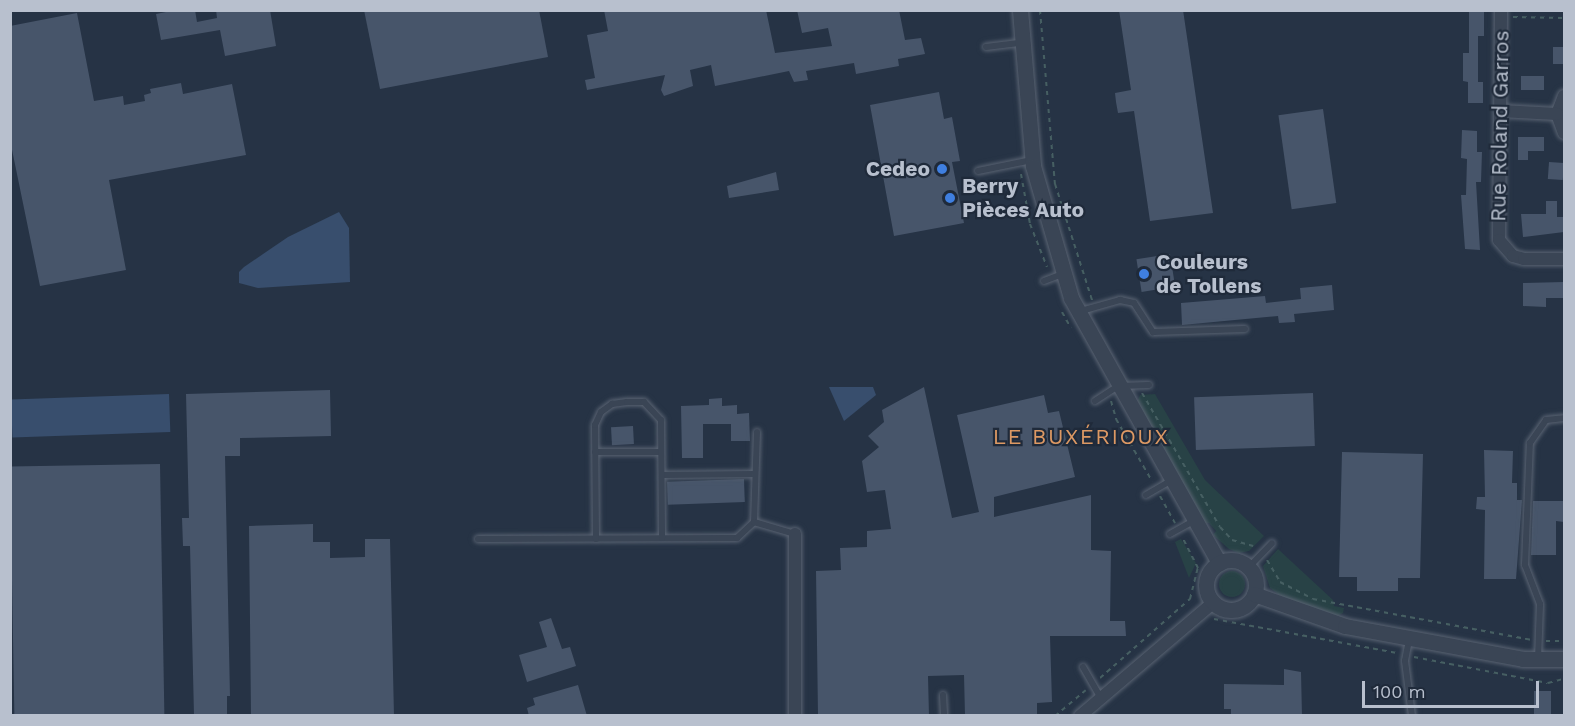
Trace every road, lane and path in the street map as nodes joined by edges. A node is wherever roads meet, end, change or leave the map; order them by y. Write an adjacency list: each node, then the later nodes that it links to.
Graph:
1 (1020, 10): 4 (street)
2 (1501, 13): 3 (path); 7 (street, Rue Roland Garros)
3 (1564, 18)
4 (1022, 43): 5 (lane); 10 (street)
5 (986, 47)
6 (1564, 96): 8 (street)
7 (1500, 111): 8 (street); 12 (street, Rue Roland Garros)
8 (1557, 114): 9 (street)
9 (1564, 133)
10 (1032, 160): 11 (lane); 13 (street)
11 (978, 171)
12 (1564, 259)
13 (1063, 274): 14 (lane); 15 (street)
14 (1044, 281)
15 (1077, 313): 16 (lane); 18 (street)
16 (1245, 328)
17 (1149, 385): 18 (lane)
18 (1118, 386): 19 (lane); 26 (street)
19 (1095, 401)
20 (1564, 418): 44 (lane)
21 (757, 432): 25 (lane)
22 (595, 452): 23 (lane); 23 (lane); 34 (lane)
23 (662, 452): 24 (lane)
24 (662, 474): 25 (lane); 32 (lane)
25 (755, 474): 29 (lane)
26 (1173, 480): 27 (lane); 28 (street)
27 (1146, 495)
28 (1195, 520): 31 (lane); 37 (street)
29 (754, 522): 30 (lane); 32 (lane)
30 (795, 534): 54 (street)
31 (1170, 534)
32 (662, 538): 34 (lane)
33 (478, 539): 34 (lane)
34 (596, 539)
35 (1272, 543): 38 (lane)
36 (1266, 559): 44 (path)
37 (1219, 563): 38 (street); 41 (street)
38 (1249, 567): 39 (street)
39 (1254, 594): 41 (street); 43 (street)
40 (1190, 599): 51 (path)
41 (1214, 602): 53 (street)
42 (1214, 619): 46 (path)
43 (1409, 639): 46 (lane); 48 (street)
44 (1540, 641): 45 (path); 48 (lane)
45 (1564, 641)
46 (1407, 655): 50 (path); 58 (lane)
47 (1564, 659): 48 (street)
48 (1538, 660)
49 (1083, 667): 51 (lane)
50 (1563, 679)
51 (1091, 686): 53 (lane); 56 (path)
52 (943, 695): 55 (lane)
53 (1101, 698): 57 (street)
54 (795, 716)
55 (944, 716)
56 (1056, 716)
57 (1080, 716)
58 (1412, 716)

